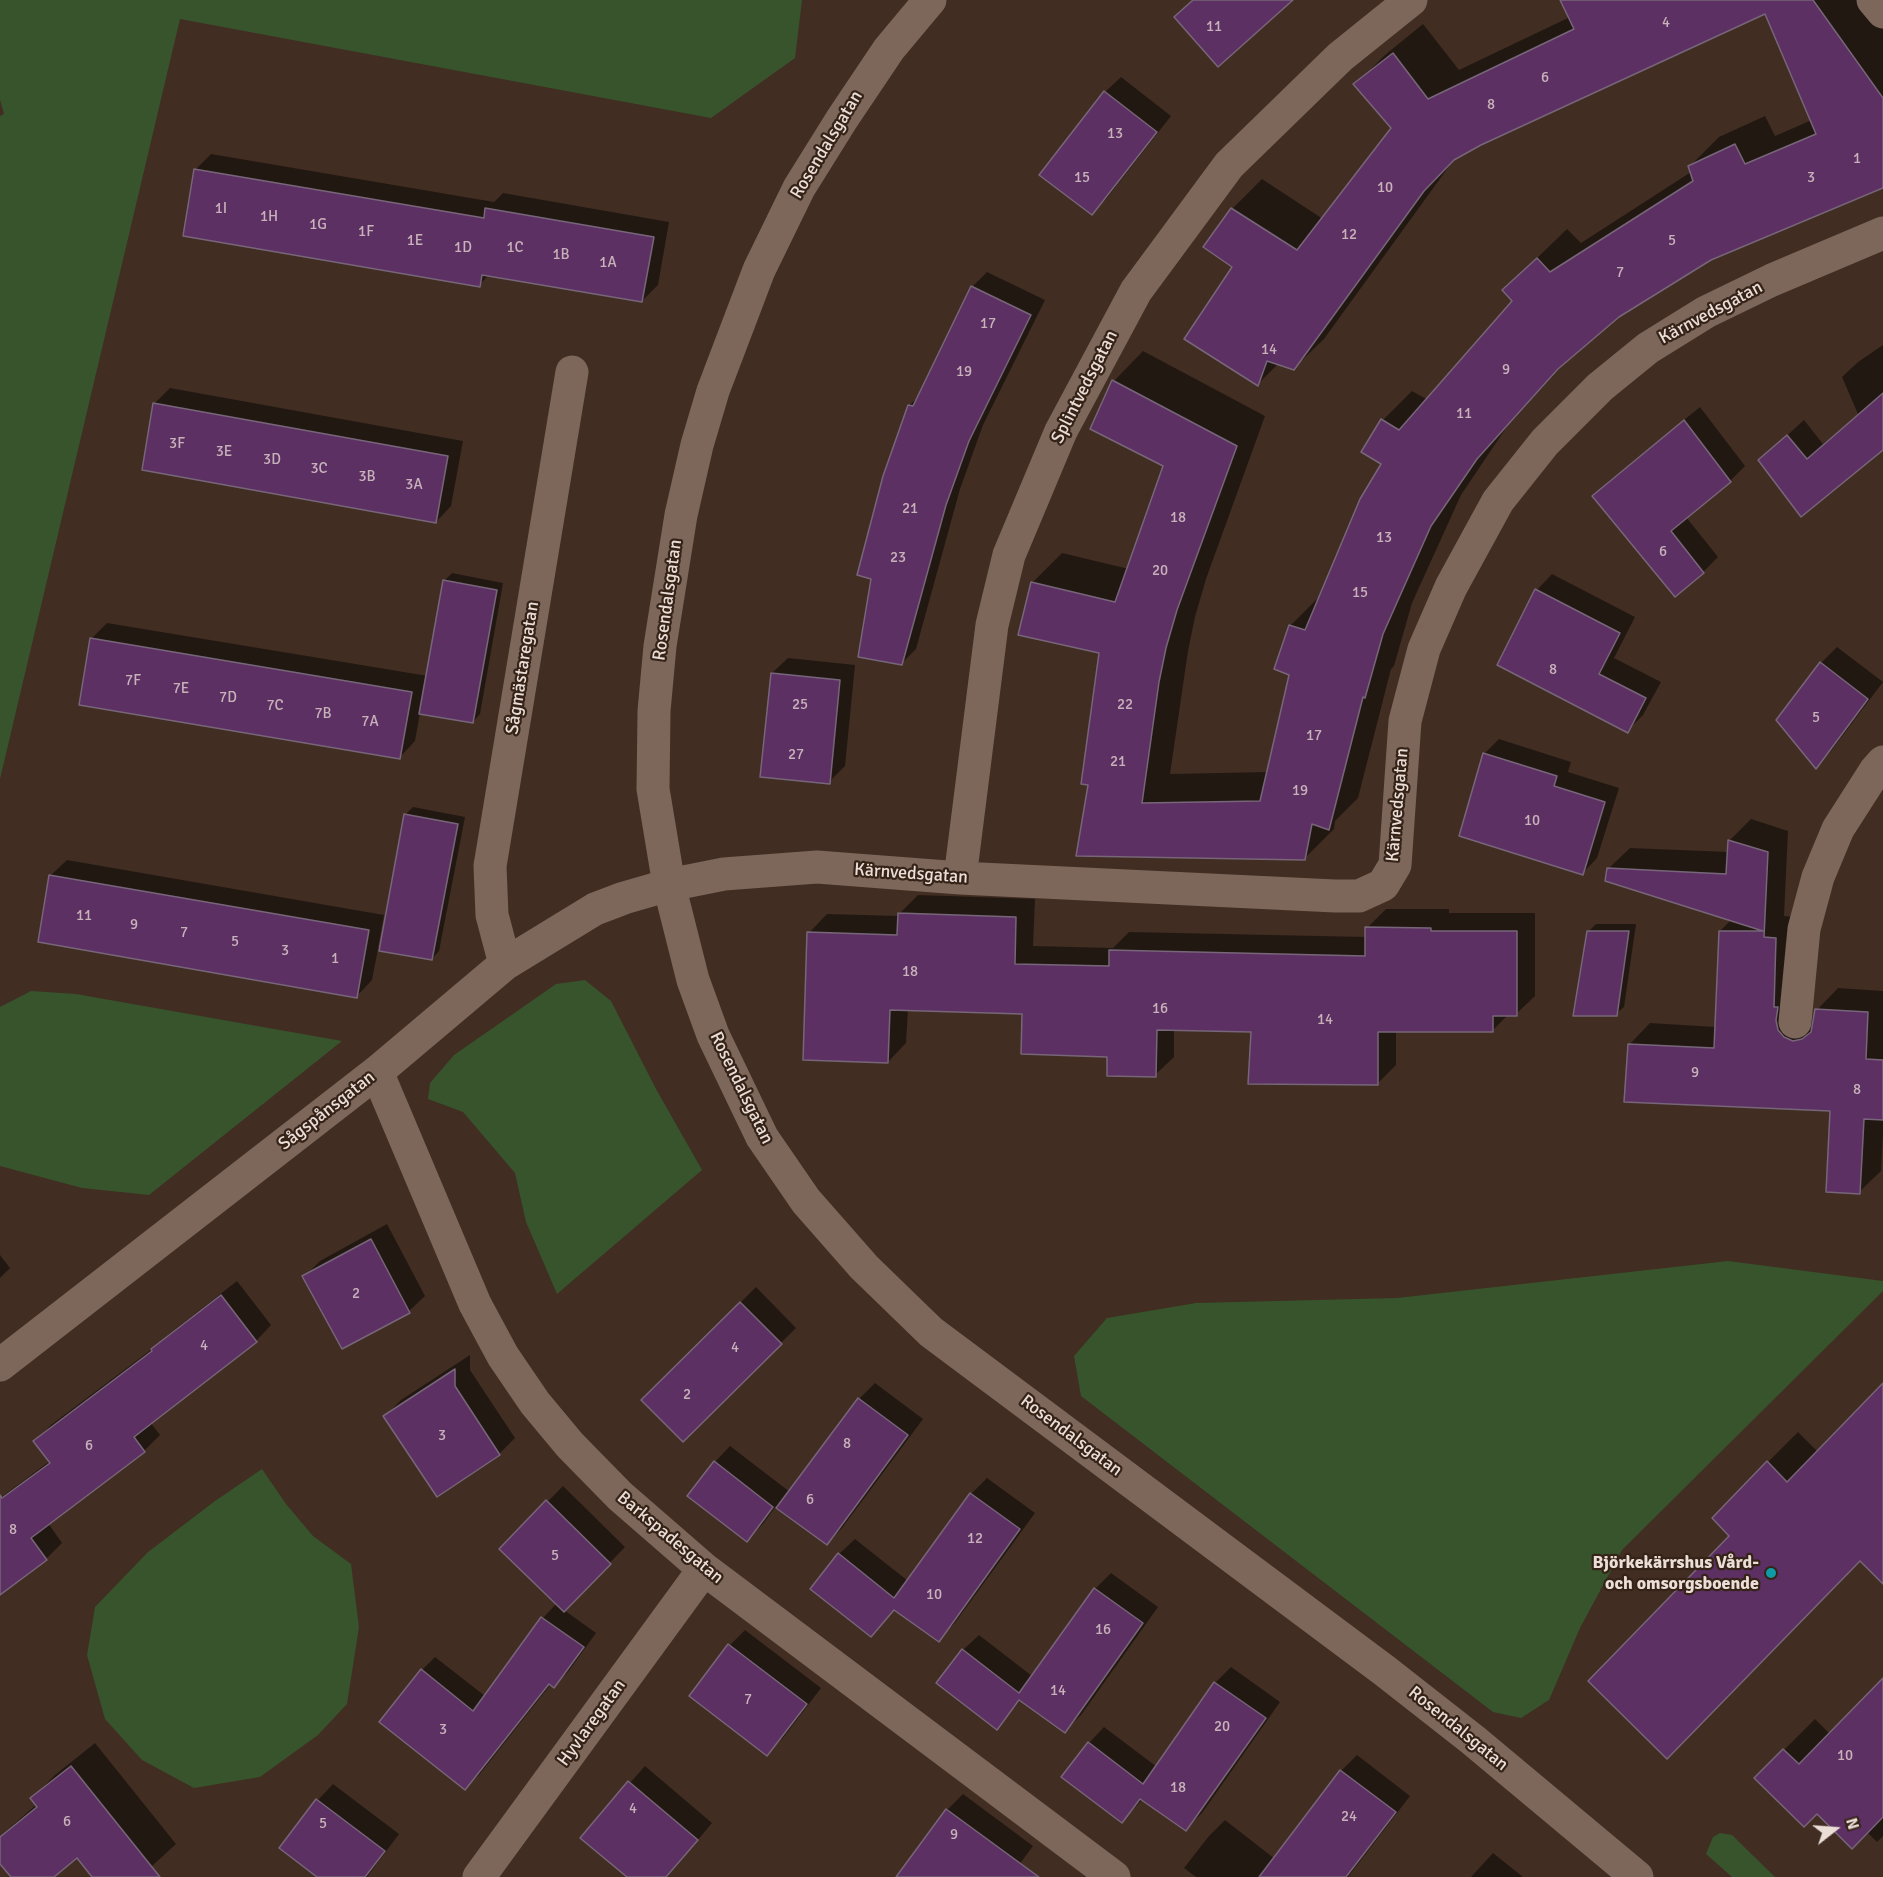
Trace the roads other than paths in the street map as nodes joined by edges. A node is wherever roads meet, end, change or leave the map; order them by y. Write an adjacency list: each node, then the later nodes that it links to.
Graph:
1 (930, 0): 9 (street, Rosendalsgatan)
2 (1411, 0): 8 (street, Splintvedsgatan)
3 (1873, 0): 4 (street)
4 (1883, 12)
5 (1883, 233): 8 (street, Kärnvedsgatan)
6 (572, 372): 10 (street, Sågmästaregatan)
7 (1883, 762): 11 (street)
8 (960, 878): 9 (street, Kärnvedsgatan)
9 (669, 885): 10 (street, Sågspånsgatan); 18 (street, Rosendalsgatan)
10 (505, 964): 12 (street, Sågspånsgatan)
11 (1795, 1022)
12 (377, 1072): 13 (street, Sågspånsgatan); 14 (street, Barkspadesgatan)
13 (0, 1365)
14 (704, 1569): 15 (street, Barkspadesgatan); 16 (street, Hyvlaregatan)
15 (1079, 1867): 17 (street, Barkspadesgatan)
16 (479, 1877)
17 (1114, 1877)
18 (1637, 1877)

